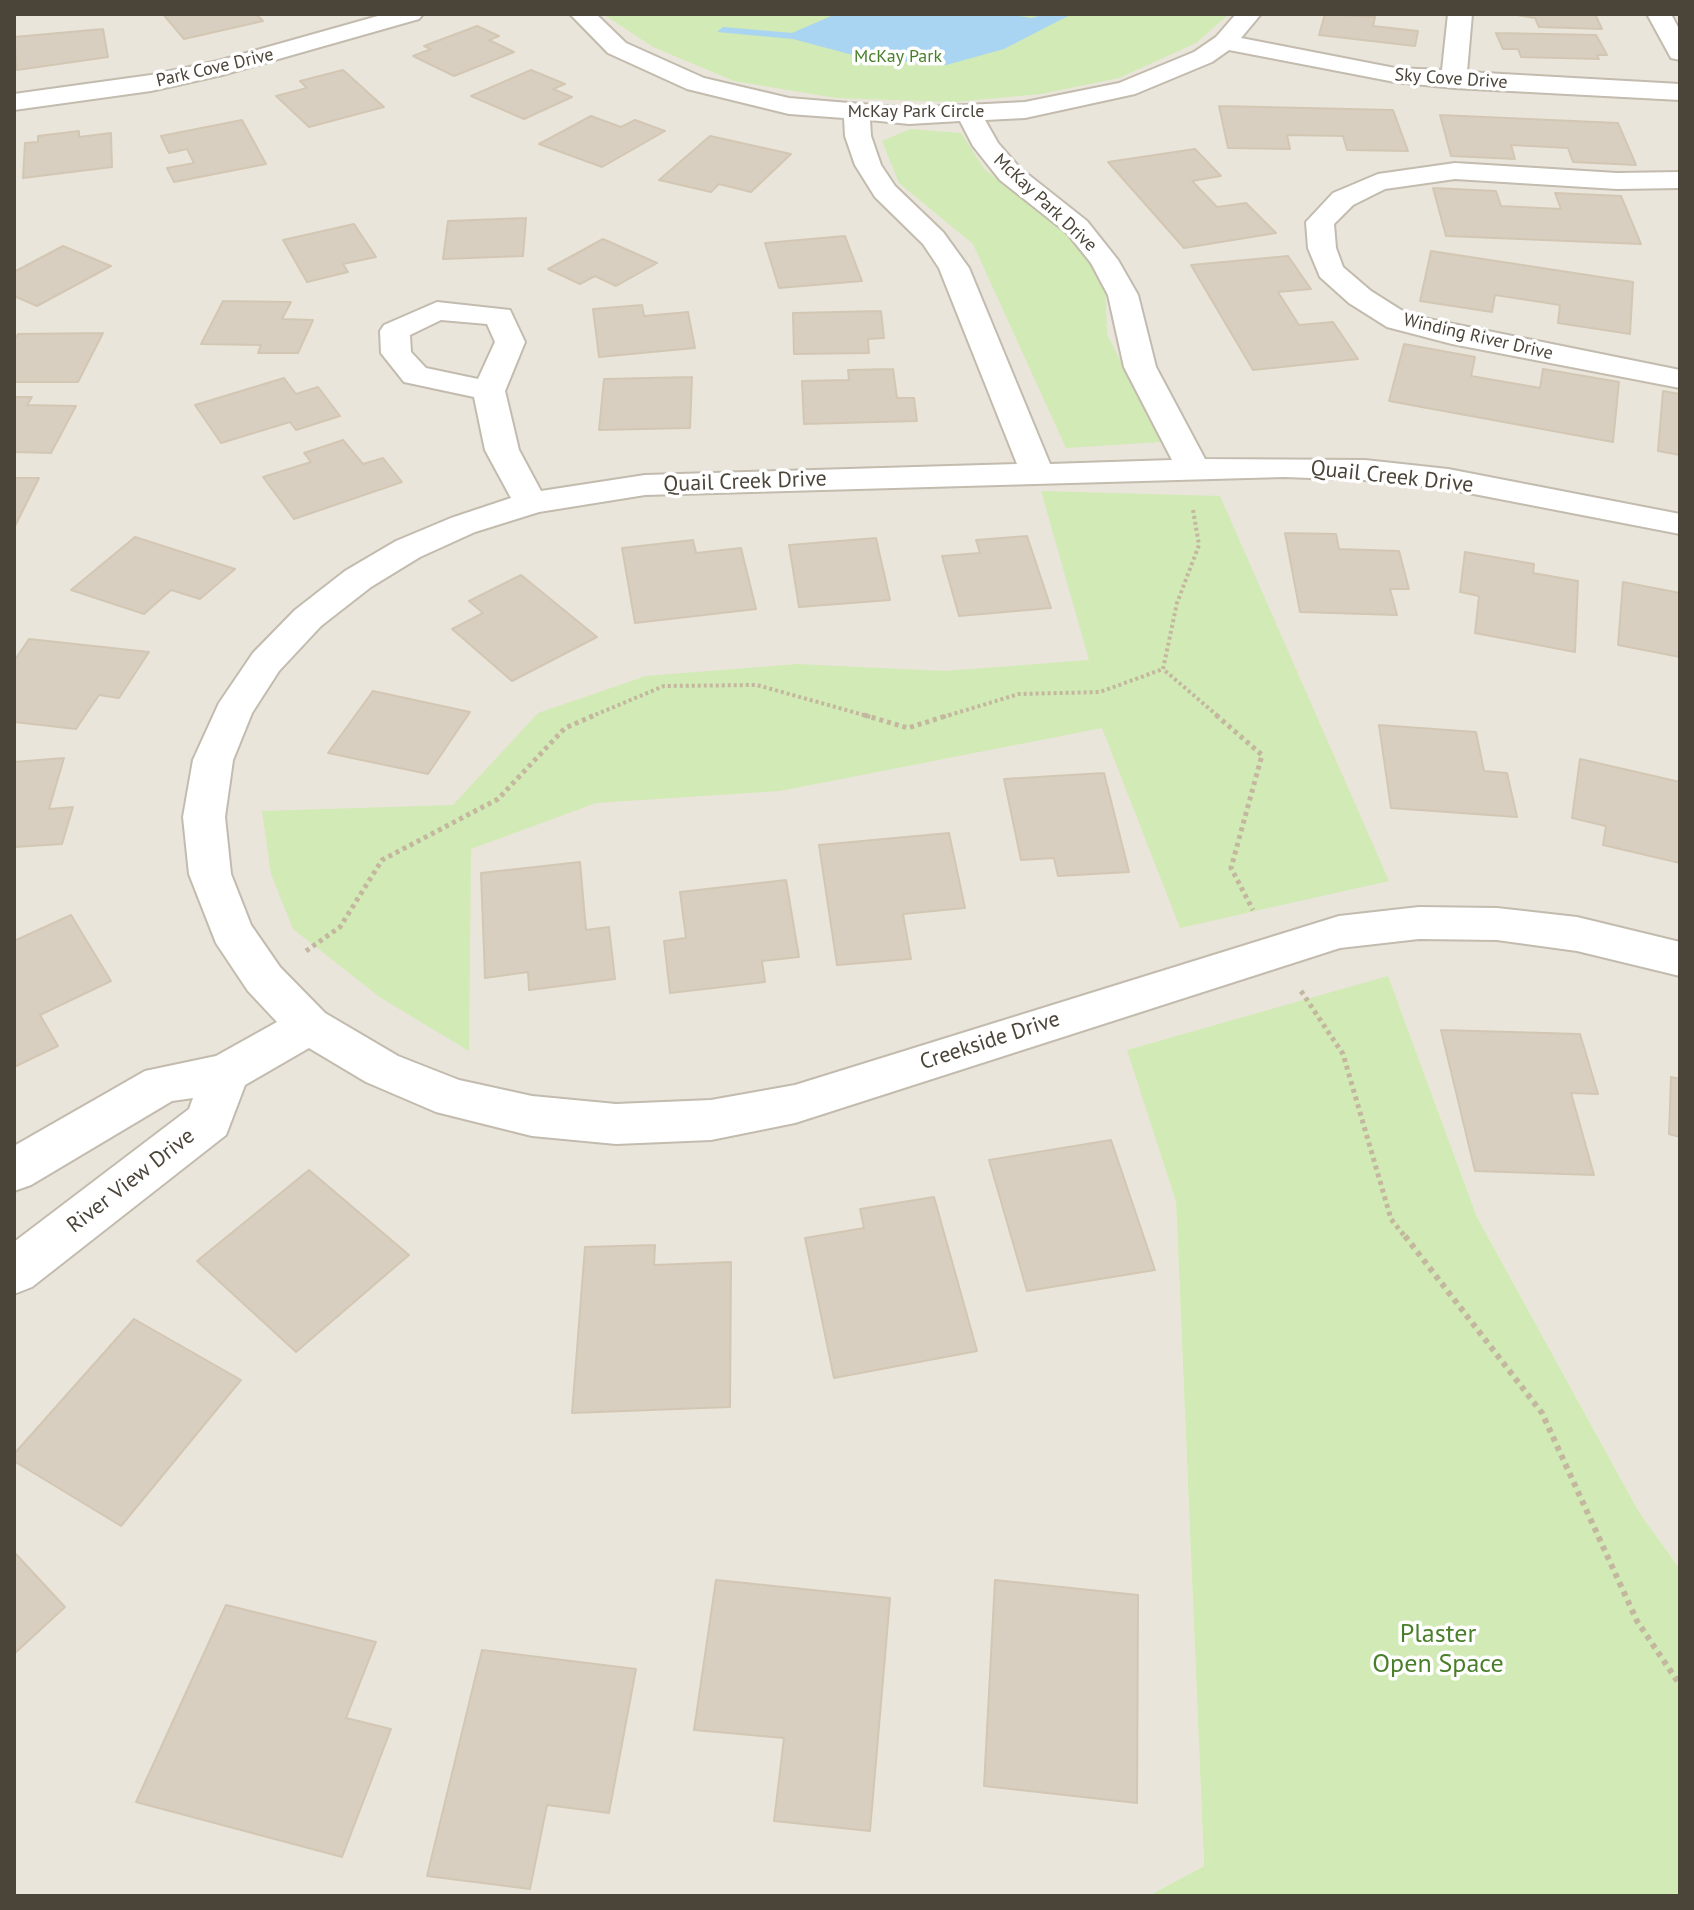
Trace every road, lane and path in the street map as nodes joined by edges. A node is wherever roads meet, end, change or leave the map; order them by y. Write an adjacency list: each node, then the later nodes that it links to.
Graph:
1 (411, 14): 10 (street, Park Cove Drive)
2 (582, 14): 11 (street, McKay Park Circle)
3 (1249, 14): 6 (street, McKay Park Circle)
4 (1460, 14): 8 (street)
5 (1659, 14): 7 (street)
6 (1225, 42): 8 (street, Sky Cove Drive); 12 (street, McKay Park Circle)
7 (1680, 53)
8 (1454, 80): 9 (street, Sky Cove Drive)
9 (1680, 92)
10 (14, 102)
11 (857, 114): 12 (street, McKay Park Circle); 17 (street)
12 (970, 115): 16 (street, McKay Park Drive)
13 (1680, 180): 14 (street, Winding River Drive)
14 (1680, 379)
15 (489, 391): 18 (street)
16 (1193, 469): 17 (street, Quail Creek Drive); 19 (street, Quail Creek Drive); 20 (path)
17 (1037, 473): 18 (street, Quail Creek Drive)
18 (531, 503): 23 (street, Quail Creek Drive)
19 (1680, 524)
20 (1163, 669): 21 (path); 23 (path)
21 (1274, 950): 22 (street, Creekside Drive); 24 (street, Creekside Drive); 28 (path)
22 (1680, 959)
23 (264, 979): 24 (street, Quail Creek Drive)
24 (309, 1026): 25 (street)
25 (225, 1073): 26 (street); 27 (street, River View Drive)
26 (14, 1170)
27 (14, 1271)
28 (1680, 1685)

